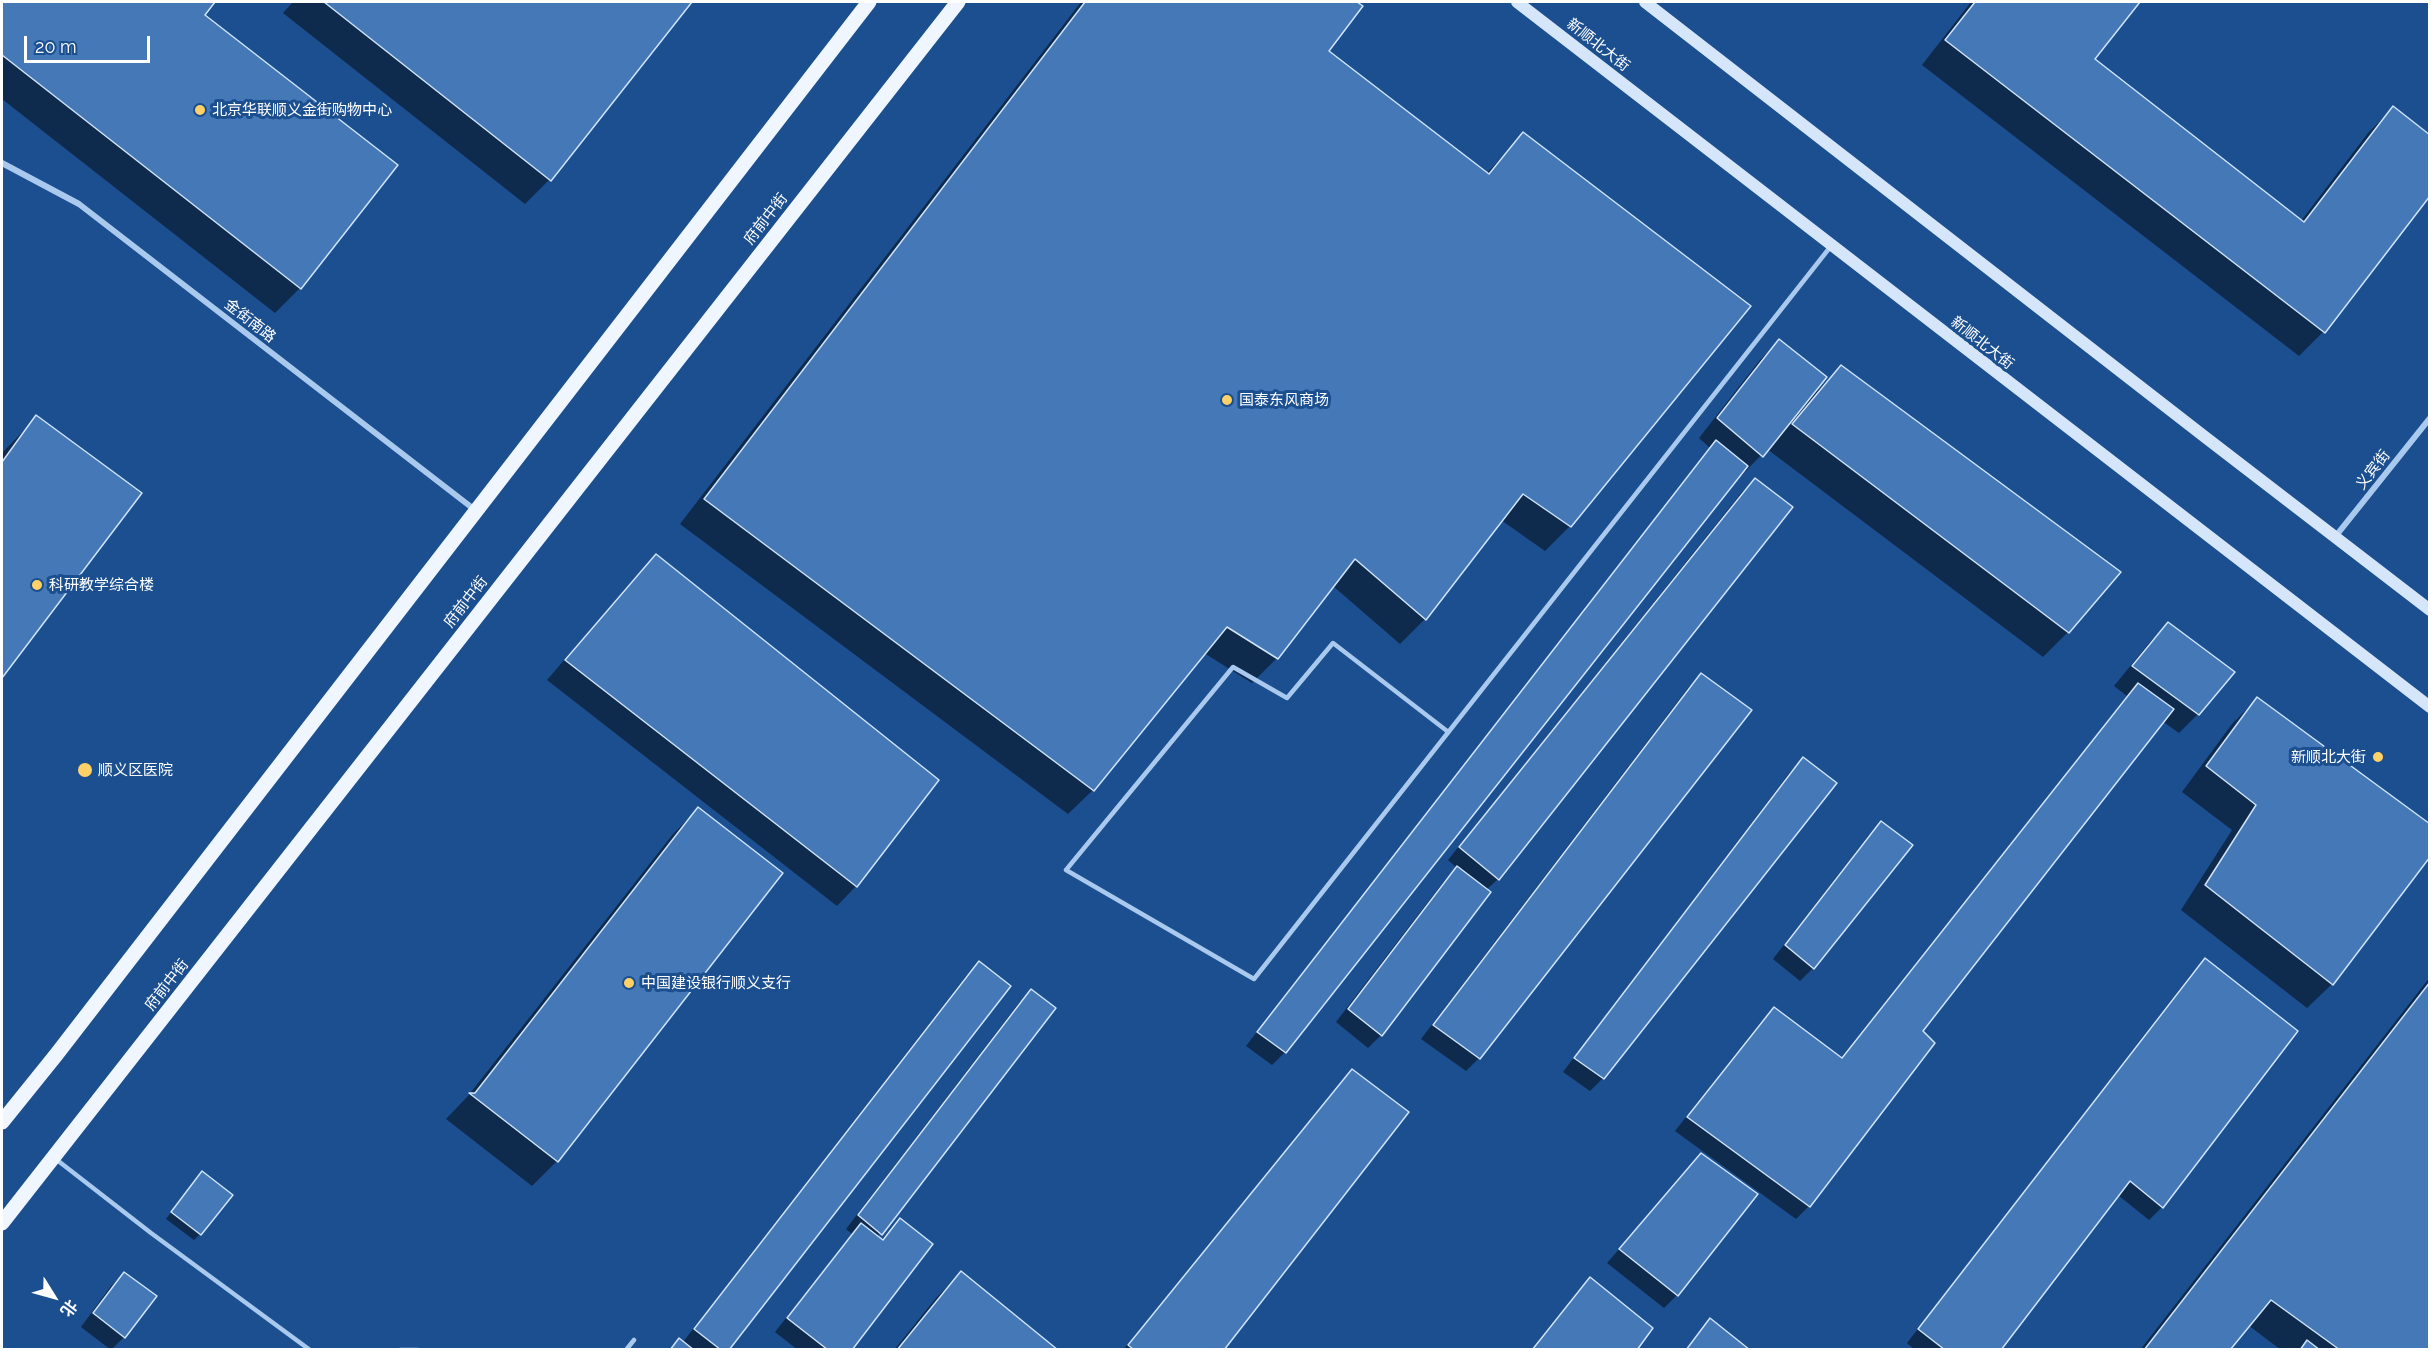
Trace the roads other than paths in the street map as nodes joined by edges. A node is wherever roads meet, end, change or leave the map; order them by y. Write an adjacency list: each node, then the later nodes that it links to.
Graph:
1 (869, 2): 8 (main road)
2 (958, 2): 14 (main road, 府前中街)
3 (1518, 2): 6 (main road, 新顺北大街)
4 (1645, 2): 9 (main road)
5 (2, 163): 8 (street, 金街南路)
6 (1831, 246): 11 (main road, 新顺北大街); 12 (lane)
7 (2430, 418): 9 (street, 义宾街)
8 (476, 511): 13 (main road)
9 (2335, 537): 10 (main road)
10 (2430, 610)
11 (2430, 707)
12 (1447, 731): 12 (lane)
13 (2, 1122)
14 (54, 1158): 15 (main road, 府前中街); 17 (lane)
15 (2, 1223)
16 (634, 1340): 20 (lane)
17 (310, 1350)
18 (400, 1350): 19 (lane)
19 (418, 1350)
20 (626, 1350)

